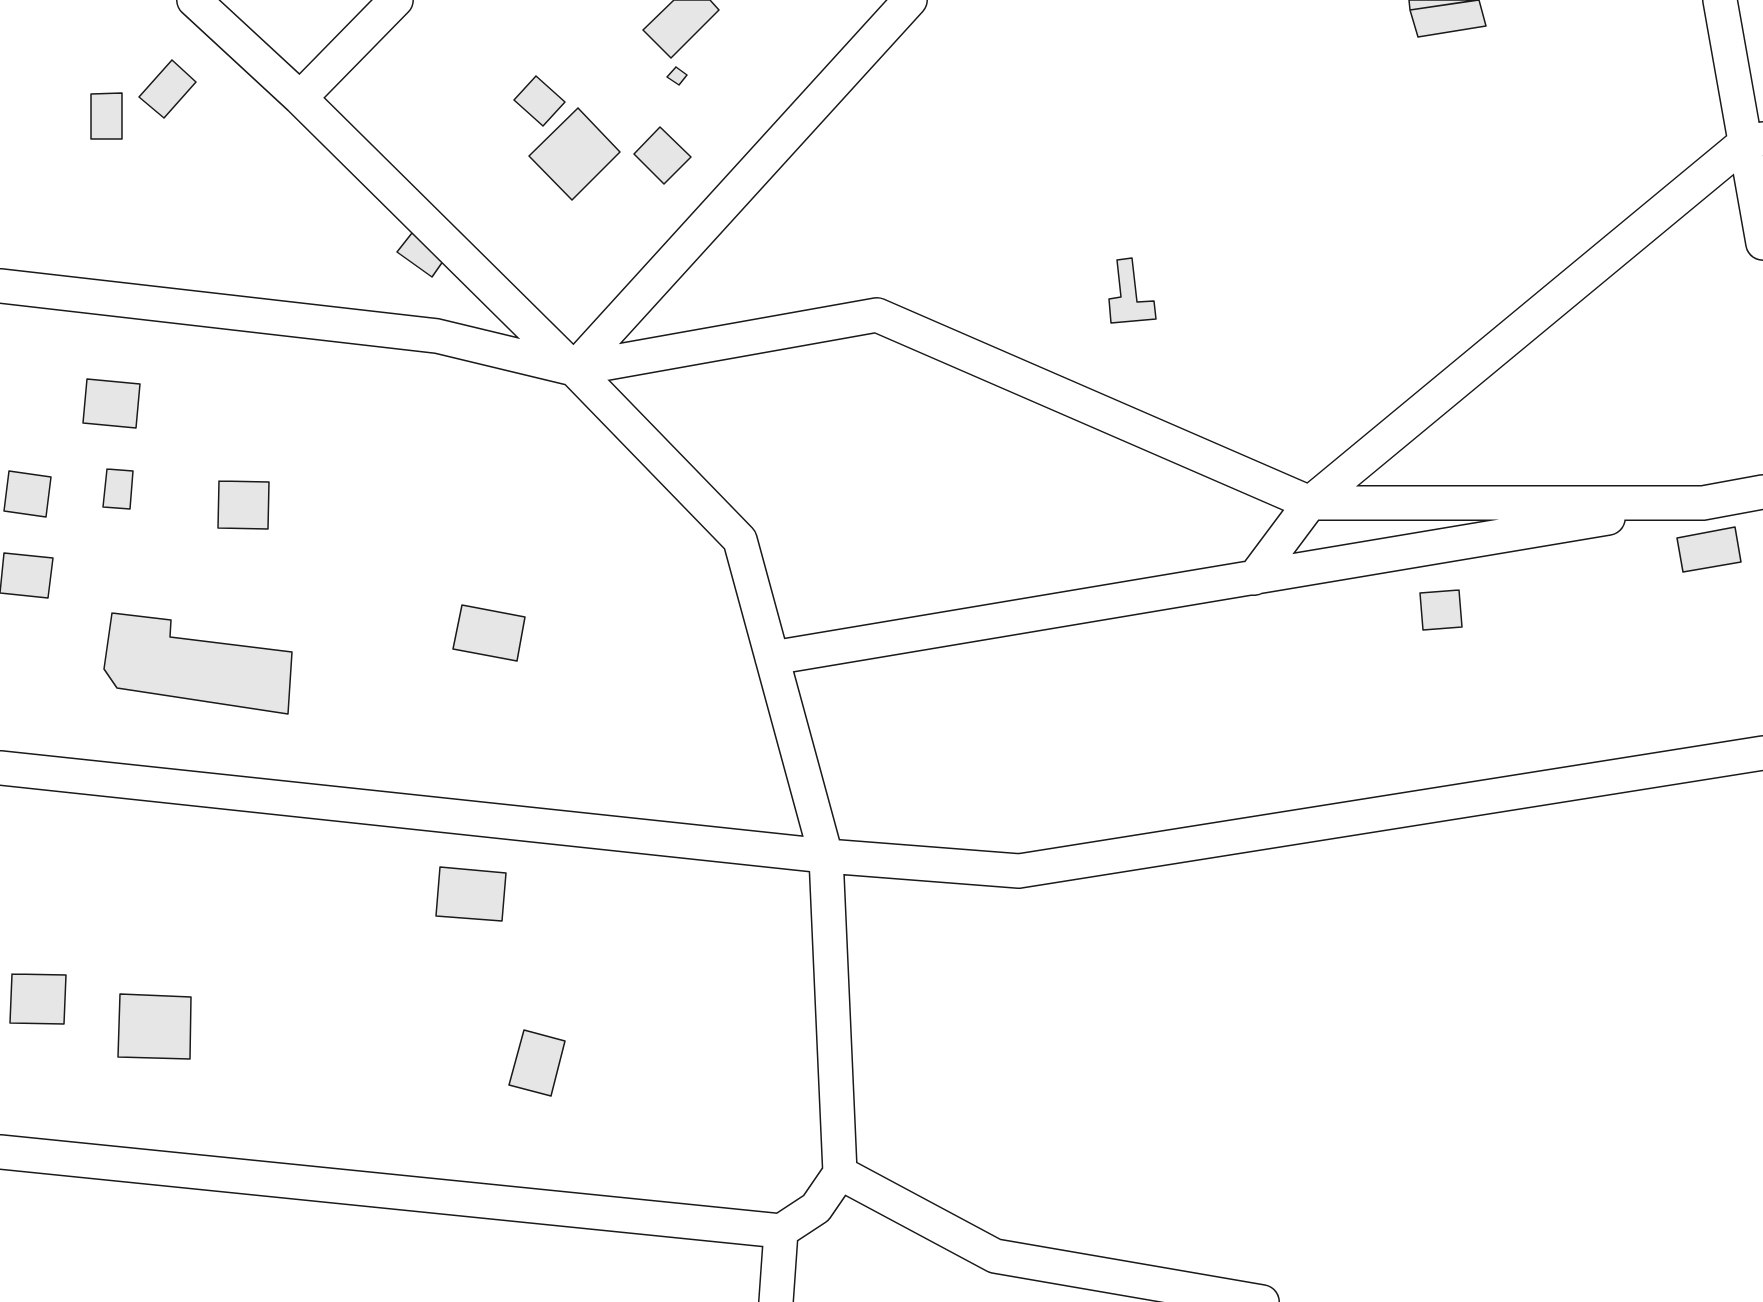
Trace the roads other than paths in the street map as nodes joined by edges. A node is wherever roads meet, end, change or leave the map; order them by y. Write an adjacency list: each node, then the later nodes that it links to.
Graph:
1 (194, 0): 5 (street)
2 (396, 0): 5 (street)
3 (909, 0): 9 (street)
4 (1720, 0): 6 (street)
5 (300, 98): 9 (street)
6 (1755, 141): 7 (street); 11 (street)
7 (1763, 243)
8 (0, 285): 9 (street)
9 (574, 369): 11 (street); 14 (street)
10 (1763, 492): 12 (street)
11 (1310, 502): 12 (street); 13 (street)
12 (1703, 502): 13 (street)
13 (1254, 578): 14 (street)
14 (772, 658): 17 (street)
15 (1763, 753): 17 (street)
16 (0, 768): 17 (street)
17 (826, 856): 19 (street)
18 (0, 1152): 20 (street)
19 (840, 1173): 20 (street); 22 (street)
20 (780, 1231): 21 (street)
21 (776, 1302)
22 (1262, 1302)

